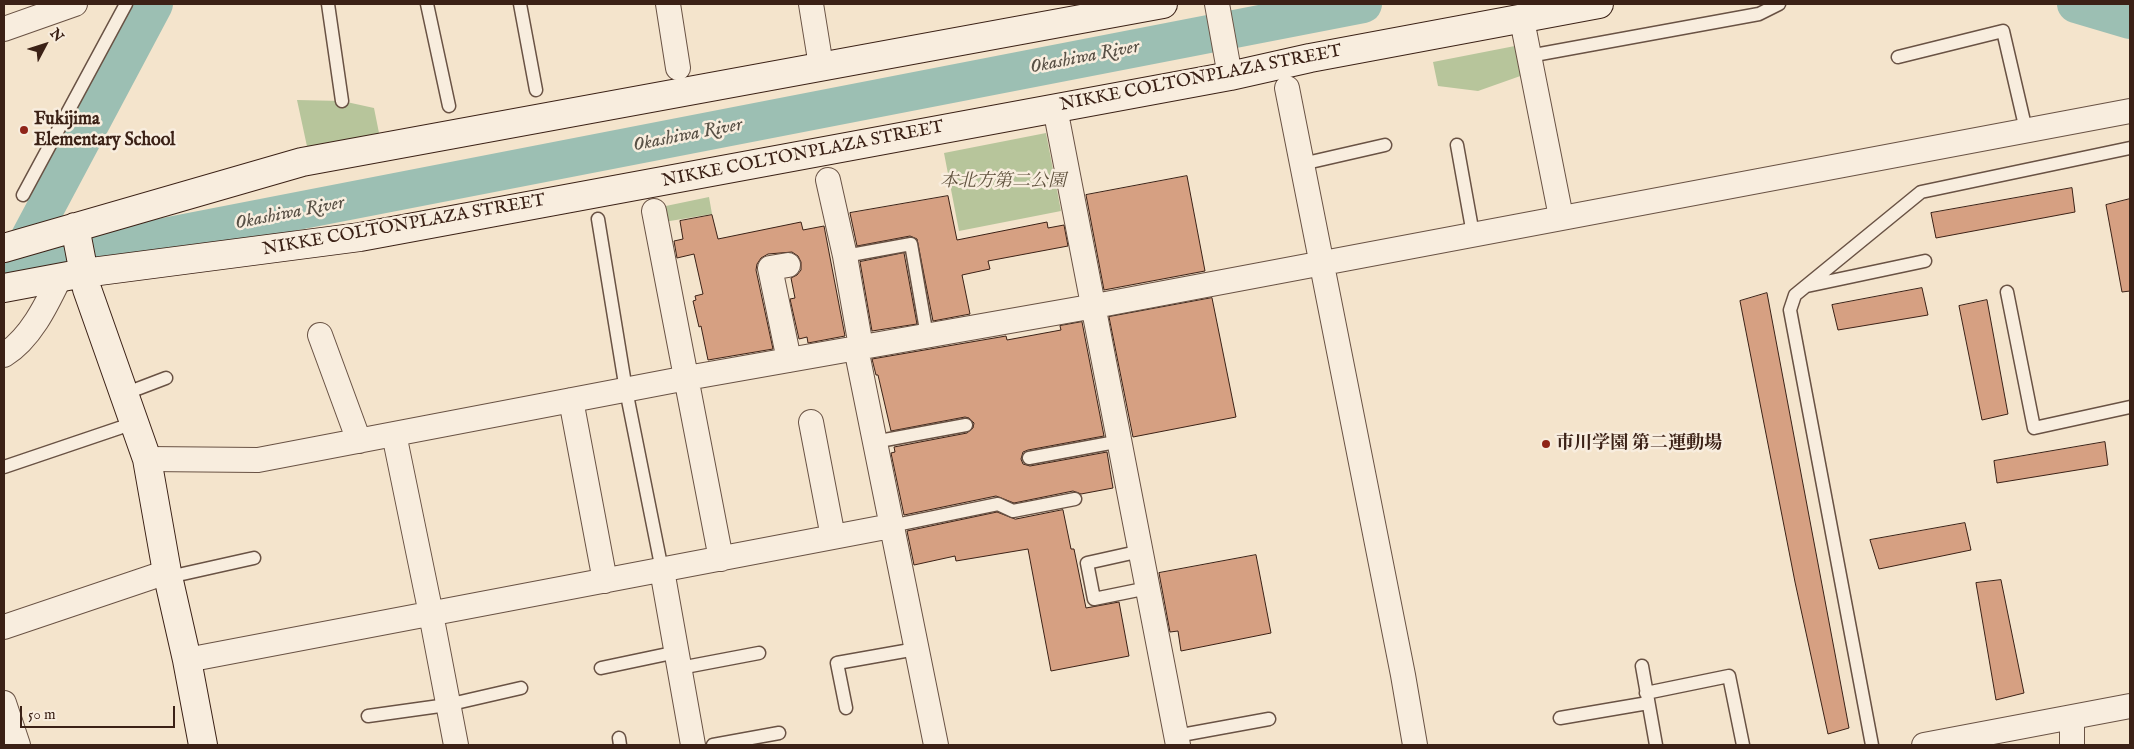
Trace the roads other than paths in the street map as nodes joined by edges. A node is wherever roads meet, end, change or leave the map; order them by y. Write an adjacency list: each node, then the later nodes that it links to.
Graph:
1 (75, 4): 13 (street)
2 (126, 4): 31 (lane)
3 (328, 4): 21 (lane)
4 (427, 4): 22 (lane)
5 (520, 4): 20 (lane)
6 (668, 4): 17 (street)
7 (811, 4): 16 (street)
8 (1163, 4): 16 (street)
9 (1217, 4): 18 (street)
10 (1599, 4): 12 (street, NIKKE COLTONPLAZA STREET)
11 (1778, 4): 14 (lane)
12 (1522, 20): 14 (street); 18 (street, NIKKE COLTONPLAZA STREET)
13 (4, 29)
14 (1529, 56): 33 (street)
15 (1898, 57): 25 (lane)
16 (821, 66): 35 (street)
17 (678, 68)
18 (1230, 76): 23 (street, NIKKE COLTONPLAZA STREET)
19 (1287, 88): 29 (street)
20 (536, 90)
21 (342, 101)
22 (449, 106)
23 (1056, 108): 42 (street, NIKKE COLTONPLAZA STREET); 46 (street)
24 (2130, 111): 25 (street)
25 (2026, 130): 33 (street)
26 (1385, 145): 29 (lane)
27 (1457, 145): 36 (lane)
28 (2130, 148): 43 (lane)
29 (1302, 164): 40 (street)
30 (828, 180): 38 (street)
31 (23, 195)
32 (654, 211): 53 (street)
33 (1561, 217): 36 (street)
34 (598, 219): 54 (lane)
35 (66, 230): 37 (street); 42 (street)
36 (1473, 234): 40 (street)
37 (4, 248)
38 (845, 256): 48 (lane); 49 (street)
39 (1925, 260): 43 (lane)
40 (1322, 263): 46 (street); 104 (street)
41 (788, 265): 51 (street)
42 (66, 277): 44 (street, NIKKE COLTONPLAZA STREET); 50 (street); 55 (street)
43 (1805, 287): 107 (lane)
44 (4, 288)
45 (2007, 292): 57 (lane)
46 (1095, 306): 48 (street); 63 (street)
47 (320, 335): 62 (street)
48 (928, 336): 49 (street)
49 (856, 348): 51 (street); 64 (street)
50 (4, 355)
51 (789, 360): 53 (street)
52 (166, 378): 55 (lane)
53 (687, 378): 54 (street); 73 (street)
54 (626, 390): 56 (street); 74 (lane)
55 (124, 394): 59 (street)
56 (571, 400): 61 (street); 76 (street)
57 (2130, 408)
58 (810, 422): 70 (street)
59 (134, 423): 66 (street); 67 (lane)
60 (966, 425): 64 (lane)
61 (394, 434): 62 (street); 78 (street)
62 (359, 441): 66 (street)
63 (1121, 441): 65 (lane); 71 (street)
64 (874, 442): 69 (street)
65 (1029, 458)
66 (148, 459): 75 (street)
67 (4, 467)
68 (1076, 499): 69 (lane)
69 (891, 526): 70 (street); 80 (street)
70 (833, 537): 73 (street)
71 (1141, 551): 77 (street); 77 (lane)
72 (254, 558): 75 (lane)
73 (721, 558): 74 (street)
74 (662, 570): 76 (street); 83 (street)
75 (168, 574): 79 (street); 82 (street)
76 (605, 581): 78 (street)
77 (1148, 588): 97 (street)
78 (431, 614): 82 (street); 89 (street)
79 (4, 627)
80 (916, 649): 91 (lane); 103 (street)
81 (759, 653): 83 (lane)
82 (187, 660): 99 (street)
83 (679, 660): 85 (lane); 101 (street)
84 (1642, 666): 87 (lane)
85 (601, 668)
86 (522, 688): 89 (lane)
87 (1647, 698): 93 (lane); 105 (lane); 106 (lane)
88 (4, 703): 98 (street)
89 (447, 705): 92 (lane); 100 (street)
90 (2130, 706): 94 (street)
91 (846, 708)
92 (368, 716)
93 (1560, 718)
94 (2072, 718): 108 (street); 109 (street)
95 (1269, 719): 97 (lane)
96 (779, 733): 102 (lane)
97 (1177, 741)
98 (18, 745)
99 (203, 745)
100 (456, 745)
101 (694, 745)
102 (713, 745)
103 (936, 745)
104 (1415, 745)
105 (1656, 745)
106 (1743, 745)
107 (1872, 745)
108 (1924, 745)
109 (2072, 745)

